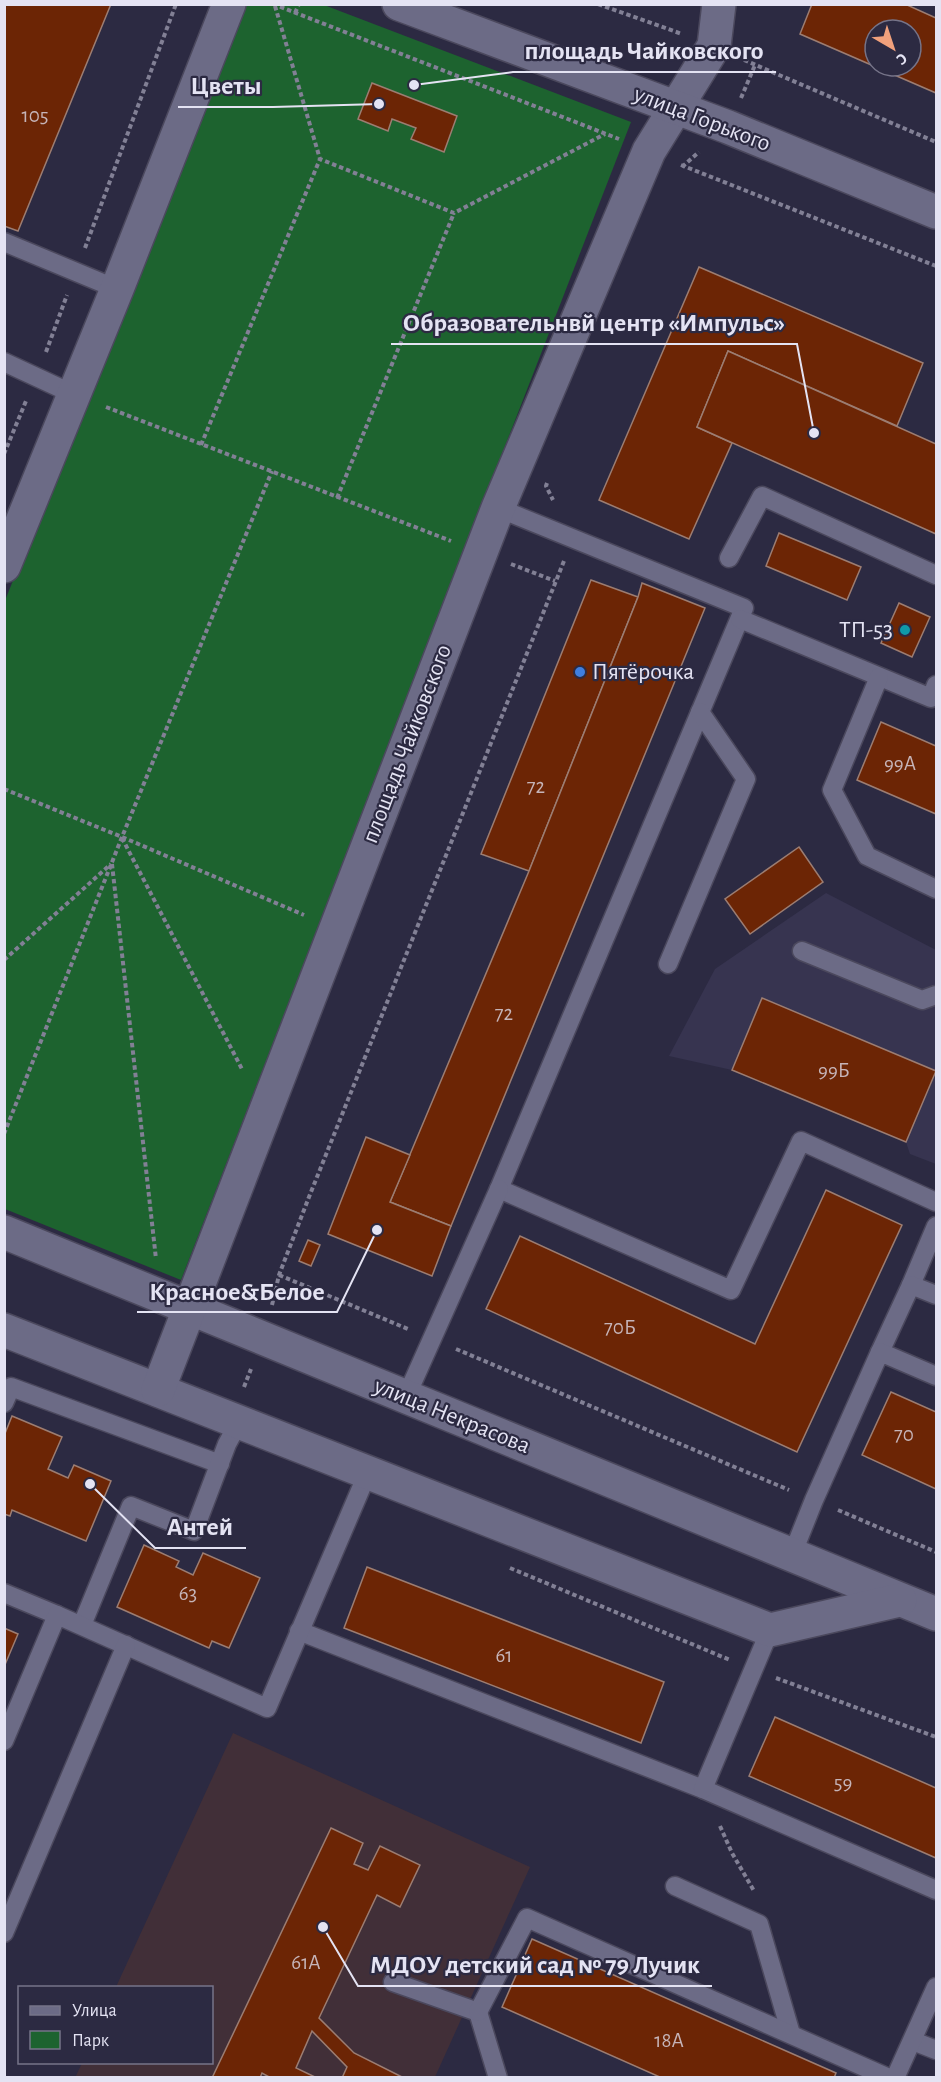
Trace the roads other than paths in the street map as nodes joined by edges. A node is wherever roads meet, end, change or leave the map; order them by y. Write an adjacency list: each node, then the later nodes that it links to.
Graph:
1 (229, 4): 7 (street)
2 (399, 4): 4 (street, улица Горького)
3 (719, 4): 4 (street, площадь Чайковского)
4 (676, 108): 5 (street, улица Горького); 10 (street, площадь Чайковского)
5 (936, 212)
6 (4, 242): 7 (lane)
7 (117, 289): 9 (street)
8 (4, 362): 9 (lane)
9 (73, 394): 12 (street)
10 (498, 508): 14 (lane); 28 (street, площадь Чайковского)
11 (729, 558): 13 (lane)
12 (4, 566)
13 (936, 575)
14 (740, 618): 15 (lane); 17 (lane)
15 (879, 677): 16 (lane); 18 (lane)
16 (936, 685)
17 (700, 712): 20 (lane); 22 (lane)
18 (936, 889)
19 (802, 951): 21 (lane)
20 (668, 964)
21 (936, 994)
22 (499, 1189): 23 (lane); 33 (lane)
23 (936, 1202)
24 (936, 1226): 26 (lane)
25 (4, 1232): 28 (street, улица Некрасова)
26 (911, 1284): 27 (lane); 30 (lane)
27 (936, 1295)
28 (175, 1302): 32 (street, площадь Чайковского); 33 (street, улица Некрасова)
29 (4, 1330): 32 (street)
30 (880, 1352): 31 (lane); 38 (lane)
31 (936, 1376)
32 (158, 1390): 35 (street)
33 (406, 1397): 38 (street, улица Некрасова)
34 (4, 1403): 36 (lane)
35 (235, 1420): 36 (lane); 37 (street)
36 (220, 1464): 43 (lane)
37 (368, 1472): 44 (street); 45 (lane)
38 (792, 1555): 40 (street, улица Некрасова)
39 (4, 1593): 42 (lane)
40 (900, 1600): 41 (street, улица Некрасова); 44 (street)
41 (936, 1614)
42 (57, 1615): 43 (lane); 47 (lane)
43 (82, 1625): 46 (lane)
44 (770, 1630): 48 (lane)
45 (299, 1631): 46 (lane); 48 (lane)
46 (126, 1645): 51 (lane)
47 (4, 1741)
48 (703, 1789): 50 (lane)
49 (675, 1886): 55 (lane)
50 (936, 1890)
51 (4, 1933)
52 (393, 1982): 54 (lane)
53 (936, 1987): 56 (lane)
54 (478, 2013): 55 (lane); 58 (lane)
55 (791, 2034): 59 (lane)
56 (913, 2041): 57 (lane); 60 (lane)
57 (936, 2050)
58 (498, 2078)
59 (889, 2078)
60 (895, 2078)

